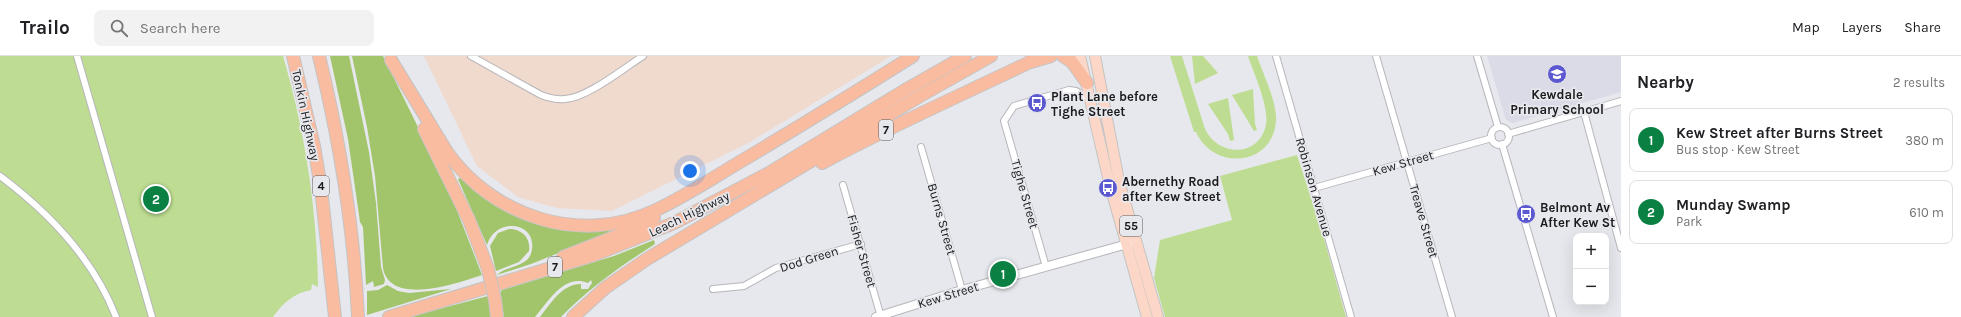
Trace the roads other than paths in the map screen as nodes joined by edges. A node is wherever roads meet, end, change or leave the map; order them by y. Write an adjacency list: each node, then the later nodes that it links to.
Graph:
1 (78, 56): 42 (street)
2 (293, 56): 36 (highway, Tonkin Highway / 4)
3 (319, 56): 45 (highway, Tonkin Highway / 4)
4 (471, 56): 5 (street)
5 (643, 56)
6 (913, 56): 27 (highway)
7 (965, 56): 38 (highway, Leach Highway / 7)
8 (991, 56): 32 (highway, Leach Highway / 7)
9 (1051, 56): 17 (highway, 7)
10 (1063, 56): 18 (highway)
11 (1080, 56): 18 (main road, 55)
12 (1095, 56): 33 (main road, 55)
13 (1276, 56): 31 (street, Robinson Avenue)
14 (1376, 56): 28 (street, Treave Street)
15 (1477, 56): 22 (street)
16 (390, 58): 27 (highway); 47 (highway, bridge)
17 (1033, 59): 32 (highway, 7)
18 (1087, 83): 19 (main road, 55)
19 (1091, 100): 33 (main road, 55); 37 (street, Tighe Street)
20 (1621, 101): 21 (street)
21 (1584, 112): 23 (street); 35 (street)
22 (1498, 127): 23 (street); 24 (street)
23 (1508, 134): 25 (street)
24 (1492, 138): 25 (street); 28 (street, Kew Street)
25 (1502, 144): 54 (street)
26 (921, 147): 40 (street, Burns Street)
27 (744, 159): 38 (highway)
28 (1407, 162): 31 (street, Kew Street); 53 (street, Treave Street)
29 (0, 176): 41 (street)
30 (843, 184): 34 (street, Fisher Street)
31 (1314, 188): 52 (street, Robinson Avenue)
32 (746, 201): 48 (highway, Leach Highway / 7)
33 (1131, 243): 37 (street, Kew Street); 50 (main road, 55); 51 (main road, 55)
34 (861, 244): 39 (street, Dod Green); 49 (street, Fisher Street)
35 (1621, 246)
36 (330, 264): 43 (highway); 44 (highway, Tonkin Highway / 4)
37 (1046, 268): 40 (street, Kew Street)
38 (517, 278): 46 (highway, Leach Highway / 7)
39 (713, 289)
40 (962, 290): 49 (street, Kew Street)
41 (116, 317)
42 (152, 317)
43 (326, 317)
44 (335, 317)
45 (358, 317)
46 (389, 317)
47 (497, 317)
48 (573, 317)
49 (880, 317)
50 (1147, 317)
51 (1158, 317)
52 (1351, 317)
53 (1452, 317)
54 (1553, 317)

